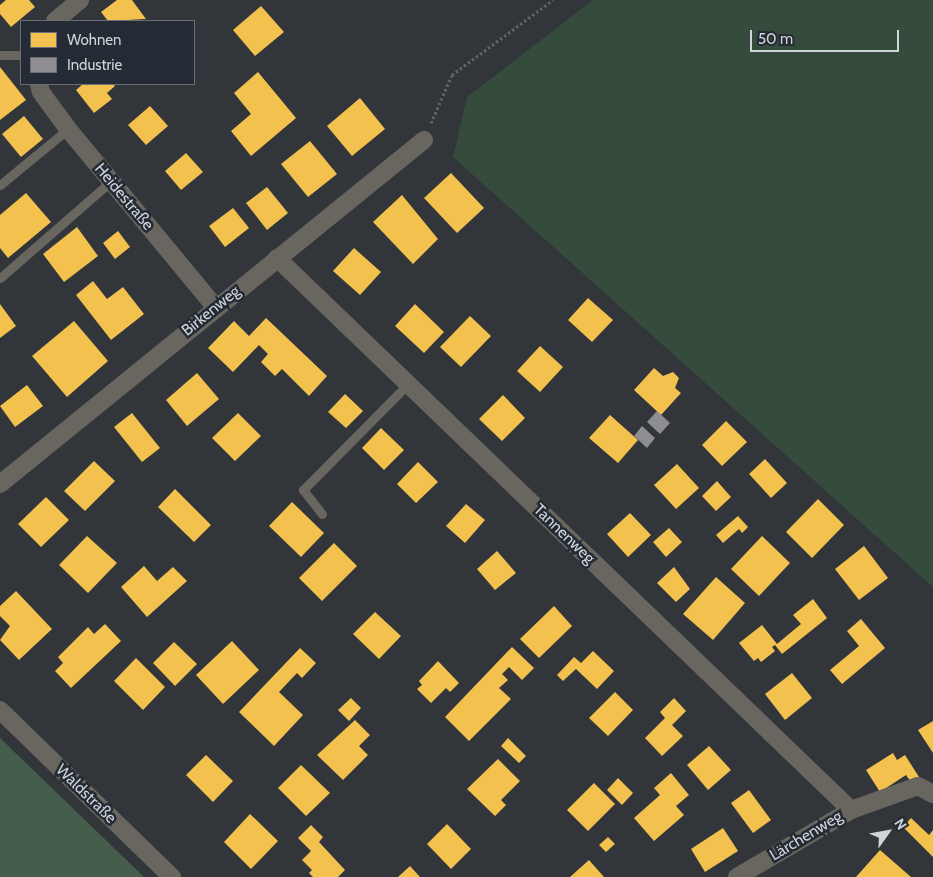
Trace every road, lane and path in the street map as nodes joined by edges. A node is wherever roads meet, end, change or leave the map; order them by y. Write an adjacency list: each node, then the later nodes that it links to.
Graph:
1 (80, 0): 3 (street)
2 (553, 0): 8 (path)
3 (56, 20)
4 (0, 55): 5 (lane)
5 (20, 55)
6 (39, 85): 7 (street, Heidestraße)
7 (68, 129): 9 (street, Heidestraße); 10 (lane)
8 (424, 140): 11 (street, Birkenweg)
9 (111, 182): 12 (lane); 13 (street, Heidestraße)
10 (0, 185)
11 (277, 258): 13 (street, Birkenweg); 14 (street, Tannenweg)
12 (0, 278)
13 (215, 308): 15 (street, Birkenweg)
14 (408, 384): 16 (lane); 19 (street, Tannenweg)
15 (0, 484)
16 (322, 514)
17 (0, 710): 20 (street, Waldstraße)
18 (933, 794): 19 (street, Lärchenweg)
19 (851, 810): 21 (street, Lärchenweg)
20 (172, 877)
21 (737, 877)

